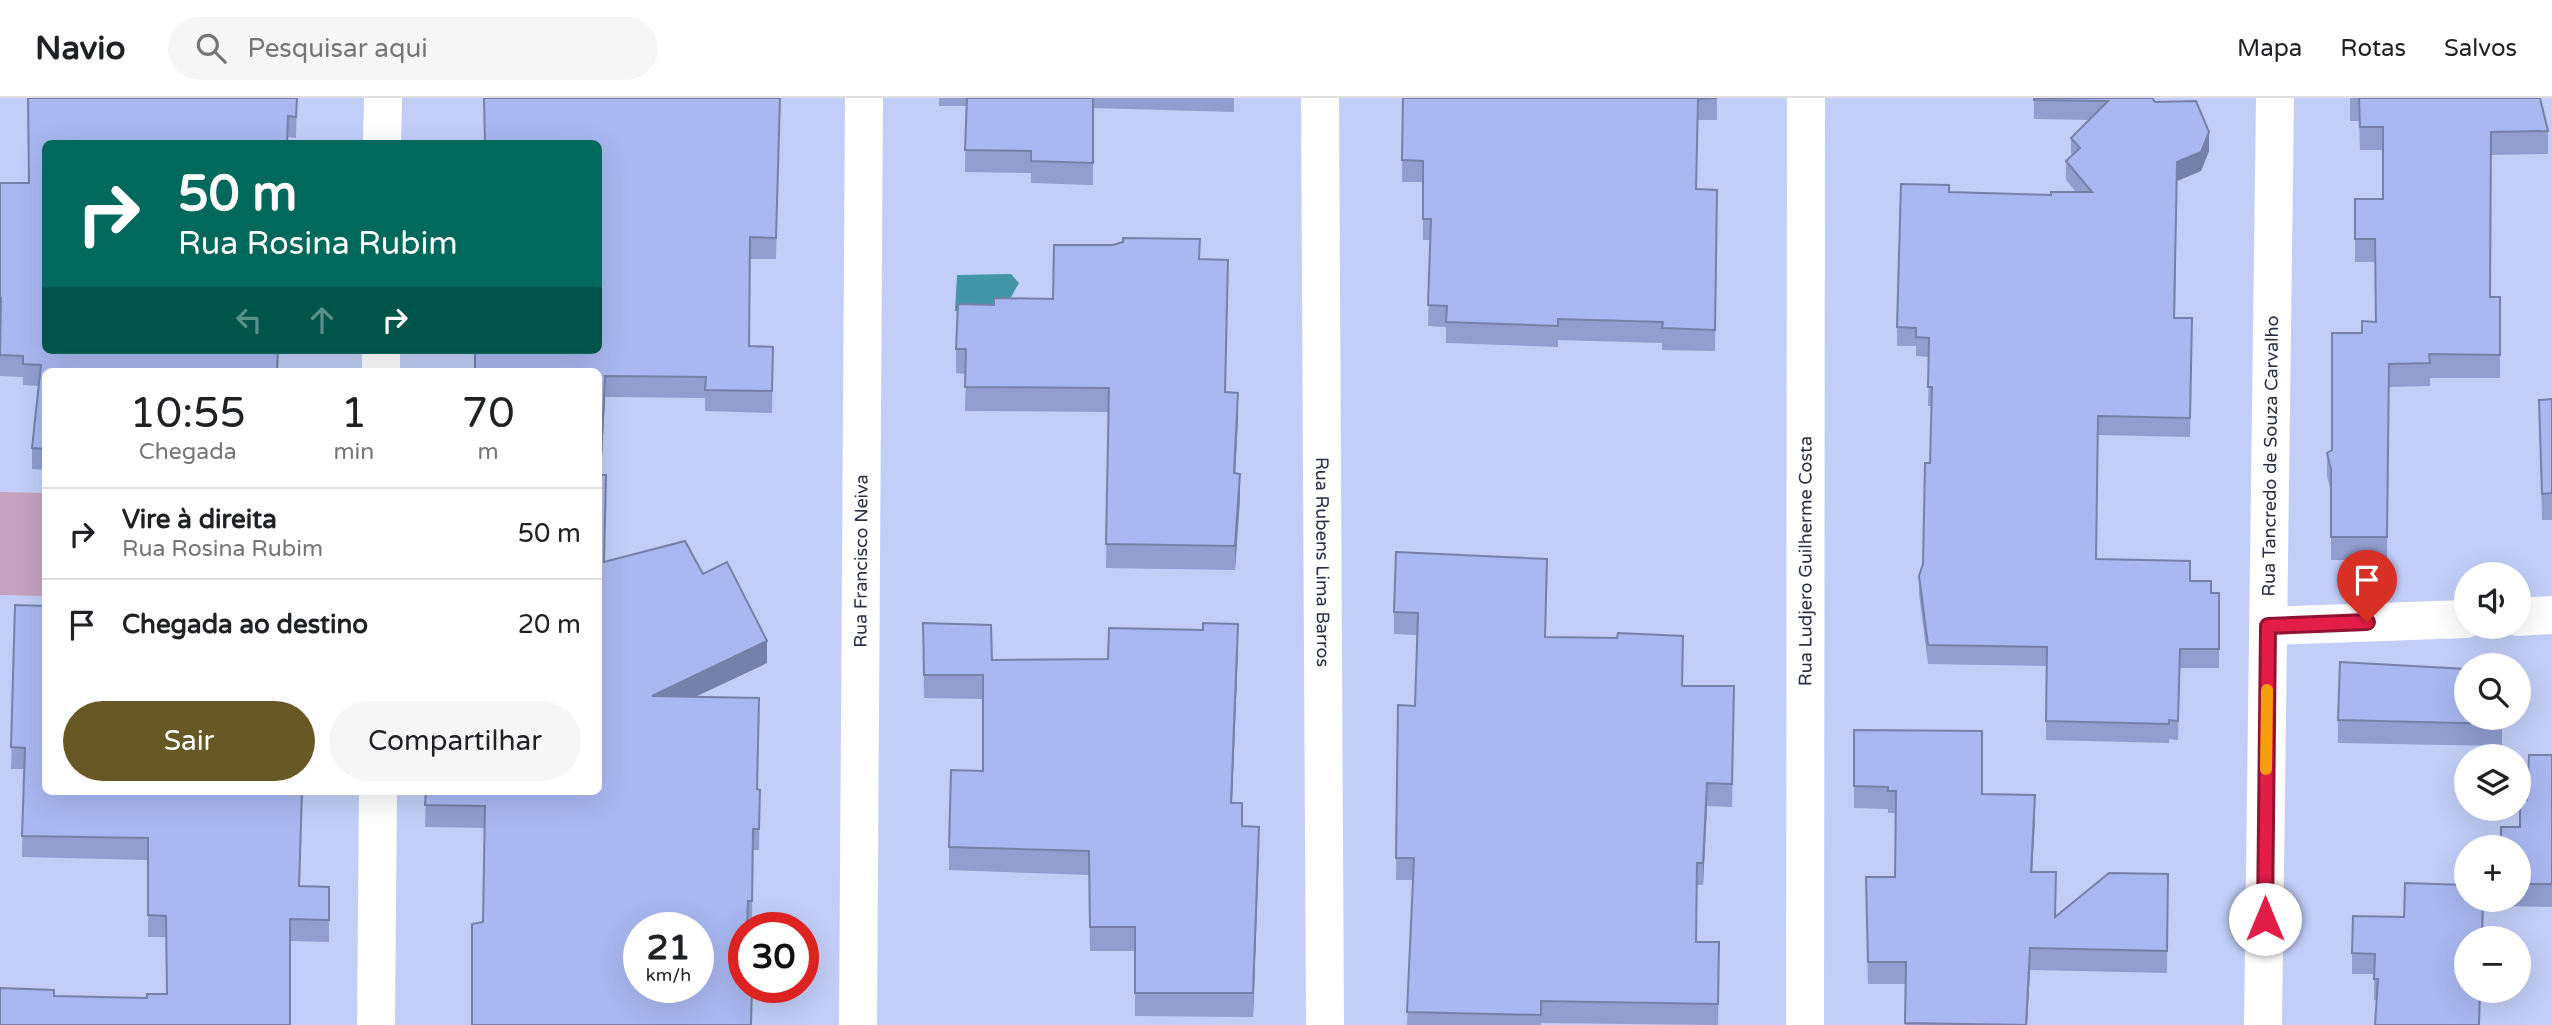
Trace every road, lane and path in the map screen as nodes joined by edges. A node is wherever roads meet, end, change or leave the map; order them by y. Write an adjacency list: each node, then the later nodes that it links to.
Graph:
1 (383, 98): 6 (street)
2 (864, 98): 13 (street, Rua Francisco Neiva)
3 (1320, 98): 14 (street, Rua Rubens Lima Barros)
4 (1806, 98): 15 (street, Rua Ludjero Guilherme Costa)
5 (2275, 98): 10 (street, Rua Tancredo de Souza Carvalho)
6 (382, 140)
7 (2552, 615): 8 (street)
8 (2531, 616)
9 (2454, 619): 10 (street)
10 (2268, 626): 16 (street, Rua Tancredo de Souza Carvalho)
11 (378, 795): 12 (street)
12 (376, 1025)
13 (858, 1025)
14 (1325, 1025)
15 (1805, 1025)
16 (2263, 1025)

